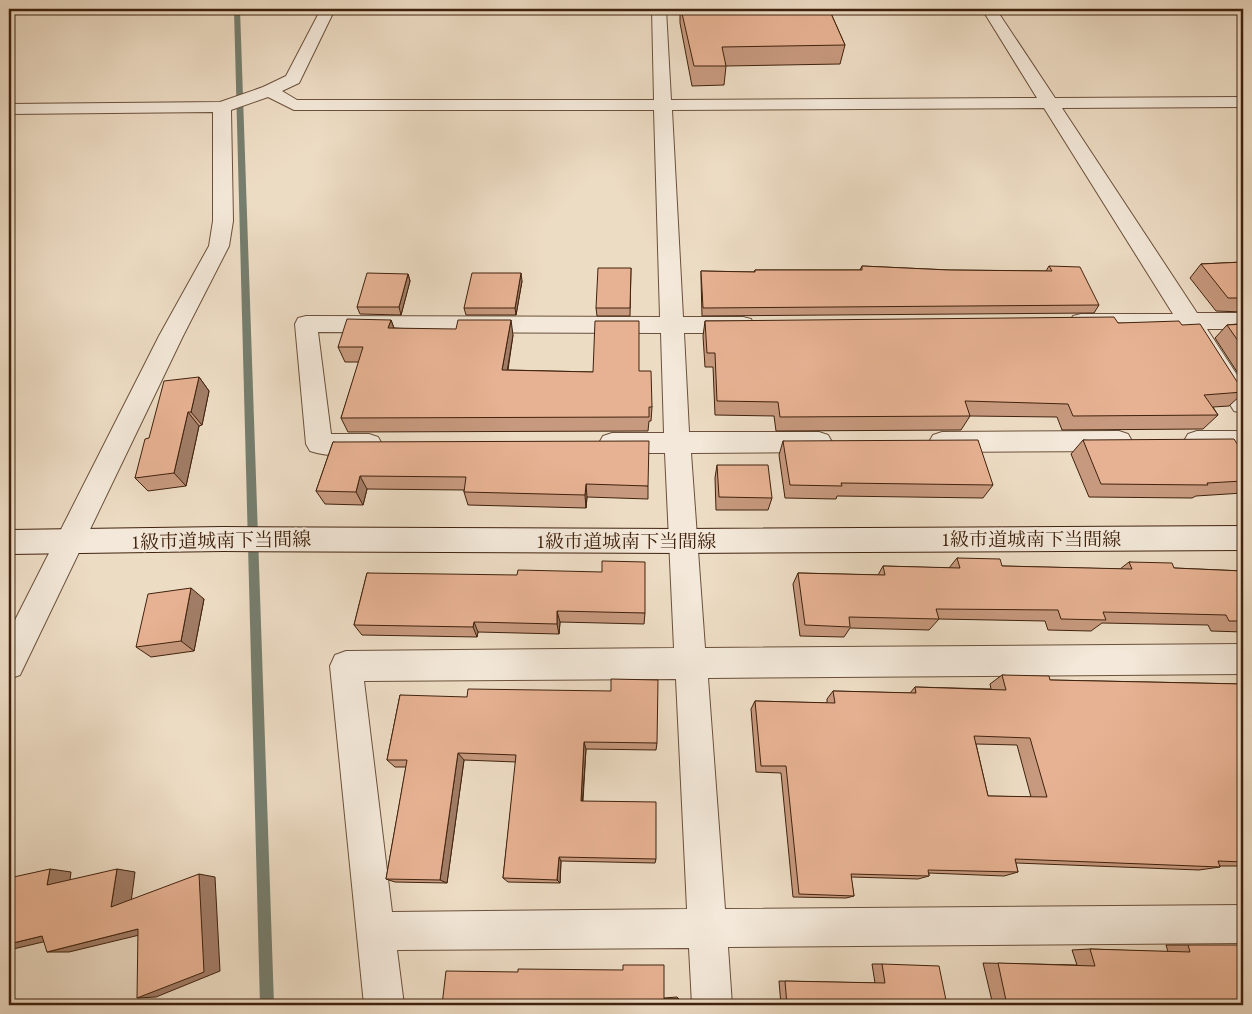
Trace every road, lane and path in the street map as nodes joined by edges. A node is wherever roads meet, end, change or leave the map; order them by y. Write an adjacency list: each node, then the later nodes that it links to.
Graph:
1 (328, 9): 4 (street)
2 (659, 9): 7 (street)
3 (989, 9): 6 (street)
4 (269, 92): 7 (street); 8 (street)
5 (1243, 102): 6 (street)
6 (1051, 103): 7 (street); 10 (street)
7 (663, 105): 14 (street)
8 (222, 107): 9 (street); 26 (street)
9 (9, 109)
10 (1190, 321): 11 (street); 12 (street); 15 (street)
11 (1243, 321)
12 (1060, 322)
13 (761, 325): 14 (street)
14 (671, 326): 22 (street); 23 (street)
15 (1243, 404)
16 (1144, 441): 20 (street)
17 (1174, 441): 18 (street)
18 (1243, 441)
19 (846, 442): 22 (street)
20 (916, 442)
21 (588, 443): 22 (street)
22 (677, 443): 27 (street)
23 (388, 444)
24 (1243, 538): 27 (street, 1級市道城南下当間線)
25 (9, 542): 26 (street, 1級市道城南下当間線)
26 (69, 542): 27 (street, 1級市道城南下当間線); 30 (street)
27 (683, 542): 29 (street)
28 (1243, 659): 29 (street)
29 (690, 663): 32 (street); 33 (street)
30 (9, 664)
31 (1243, 924): 32 (street)
32 (707, 928): 33 (street); 35 (street)
33 (375, 931): 34 (street)
34 (384, 1005)
35 (712, 1005)

